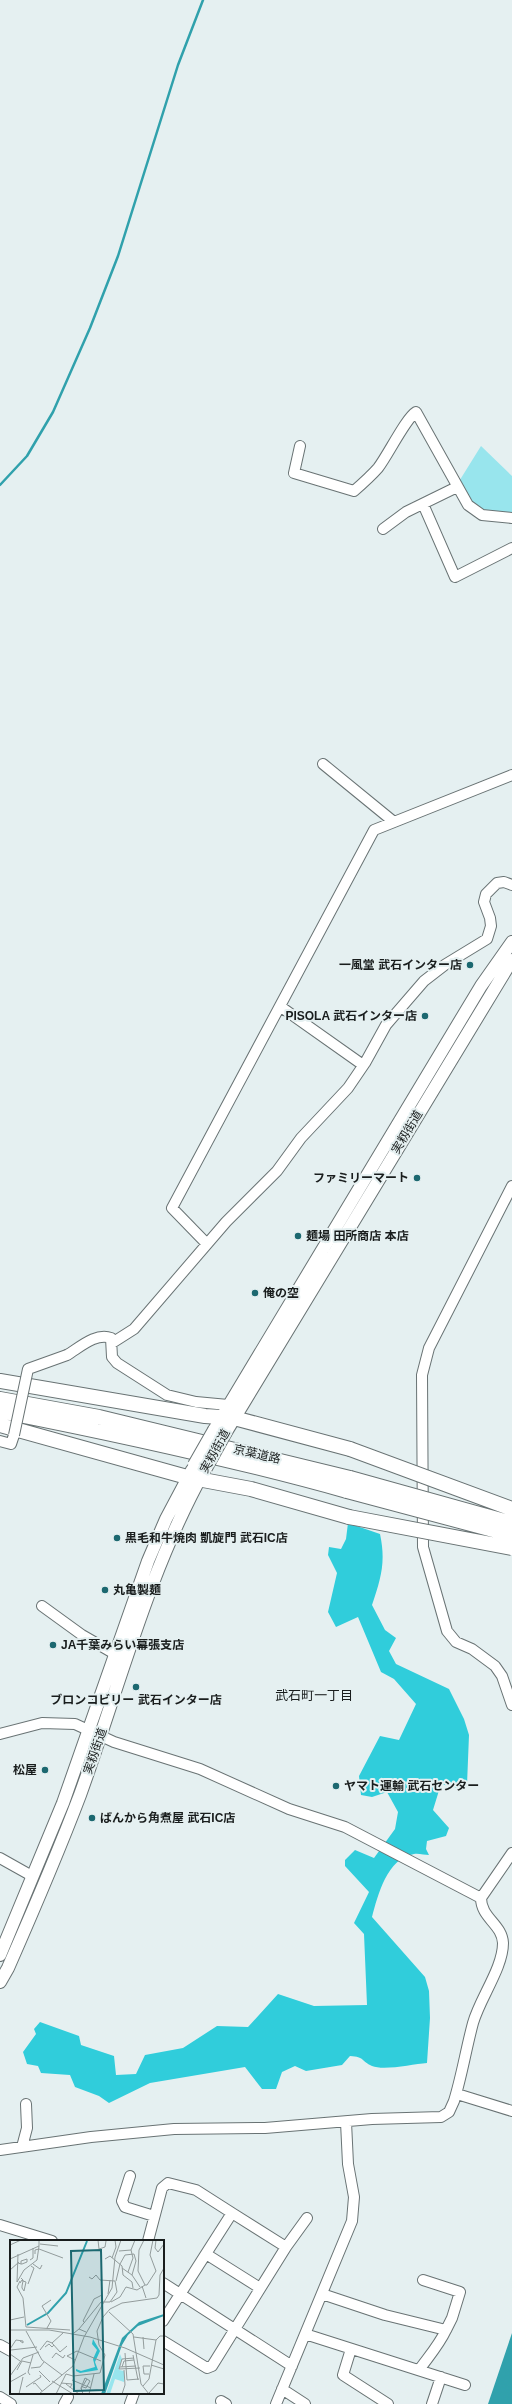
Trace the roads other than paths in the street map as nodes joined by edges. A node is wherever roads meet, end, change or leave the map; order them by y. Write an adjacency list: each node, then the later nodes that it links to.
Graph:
1 (300, 446): 2 (street)
2 (457, 487): 3 (street); 4 (street)
3 (423, 504): 5 (street); 6 (street)
4 (512, 518)
5 (383, 529)
6 (512, 548)
7 (323, 764): 9 (street)
8 (512, 775): 9 (street)
9 (394, 822): 13 (street)
10 (512, 885): 14 (street)
11 (512, 942): 21 (main road, 実籾街道)
12 (512, 960): 21 (main road, 実籾街道)
13 (281, 1007): 14 (street); 16 (street)
14 (364, 1065): 16 (street)
15 (512, 1186): 32 (street)
16 (207, 1244): 17 (street)
17 (112, 1343): 21 (street); 23 (street, bridge)
18 (0, 1381): 21 (highway)
19 (0, 1399): 25 (highway, 京葉道路)
20 (0, 1411): 25 (highway, 京葉道路)
21 (228, 1414): 24 (main road, 実籾街道, bridge); 26 (highway, bridge)
22 (0, 1425): 24 (highway)
23 (0, 1441)
24 (197, 1472): 29 (highway, bridge); 31 (main road, 実籾街道); 33 (main road, 実籾街道)
25 (348, 1484): 27 (highway, 京葉道路, bridge); 28 (highway, 京葉道路, bridge)
26 (512, 1509)
27 (512, 1523)
28 (512, 1536)
29 (512, 1548)
30 (42, 1606): 31 (street)
31 (115, 1654): 33 (main road, 実籾街道)
32 (512, 1704)
33 (95, 1733): 34 (street); 37 (main road, 実籾街道); 38 (street); 40 (main road, 実籾街道)
34 (0, 1734)
35 (512, 1853): 38 (street)
36 (0, 1858): 37 (street)
37 (32, 1876): 39 (main road, 実籾街道)
38 (481, 1898): 41 (street)
39 (0, 1955)
40 (0, 1982)
41 (457, 2094): 43 (street); 44 (street)
42 (26, 2104): 45 (street)
43 (512, 2111)
44 (346, 2122): 45 (street); 60 (street)
45 (22, 2147): 46 (street)
46 (0, 2150)
47 (125, 2180): 49 (street)
48 (232, 2213): 49 (street); 54 (street); 55 (street)
49 (154, 2216): 53 (street)
50 (302, 2221): 54 (street)
51 (0, 2225): 52 (street)
52 (49, 2240)
53 (148, 2240)
54 (286, 2247): 58 (street)
55 (206, 2254): 58 (street); 59 (street)
56 (423, 2280): 63 (street)
57 (164, 2284): 59 (street)
58 (260, 2288): 62 (street)
59 (181, 2294): 61 (street); 62 (street)
60 (322, 2294): 63 (street); 64 (street)
61 (164, 2320)
62 (234, 2330): 65 (street); 69 (street)
63 (446, 2330): 70 (street)
64 (305, 2334): 67 (street); 69 (street)
65 (164, 2342)
66 (0, 2345): 68 (street)
67 (351, 2349): 70 (street); 80 (street)
68 (10, 2350)
69 (292, 2366): 73 (street)
70 (420, 2370): 71 (street)
71 (441, 2377): 72 (street); 81 (street)
72 (465, 2385)
73 (282, 2389): 78 (street); 79 (street)
74 (134, 2394): 77 (street)
75 (0, 2397): 76 (street)
76 (11, 2404)
77 (130, 2404)
78 (276, 2404)
79 (306, 2404)
80 (388, 2404)
81 (432, 2404)

